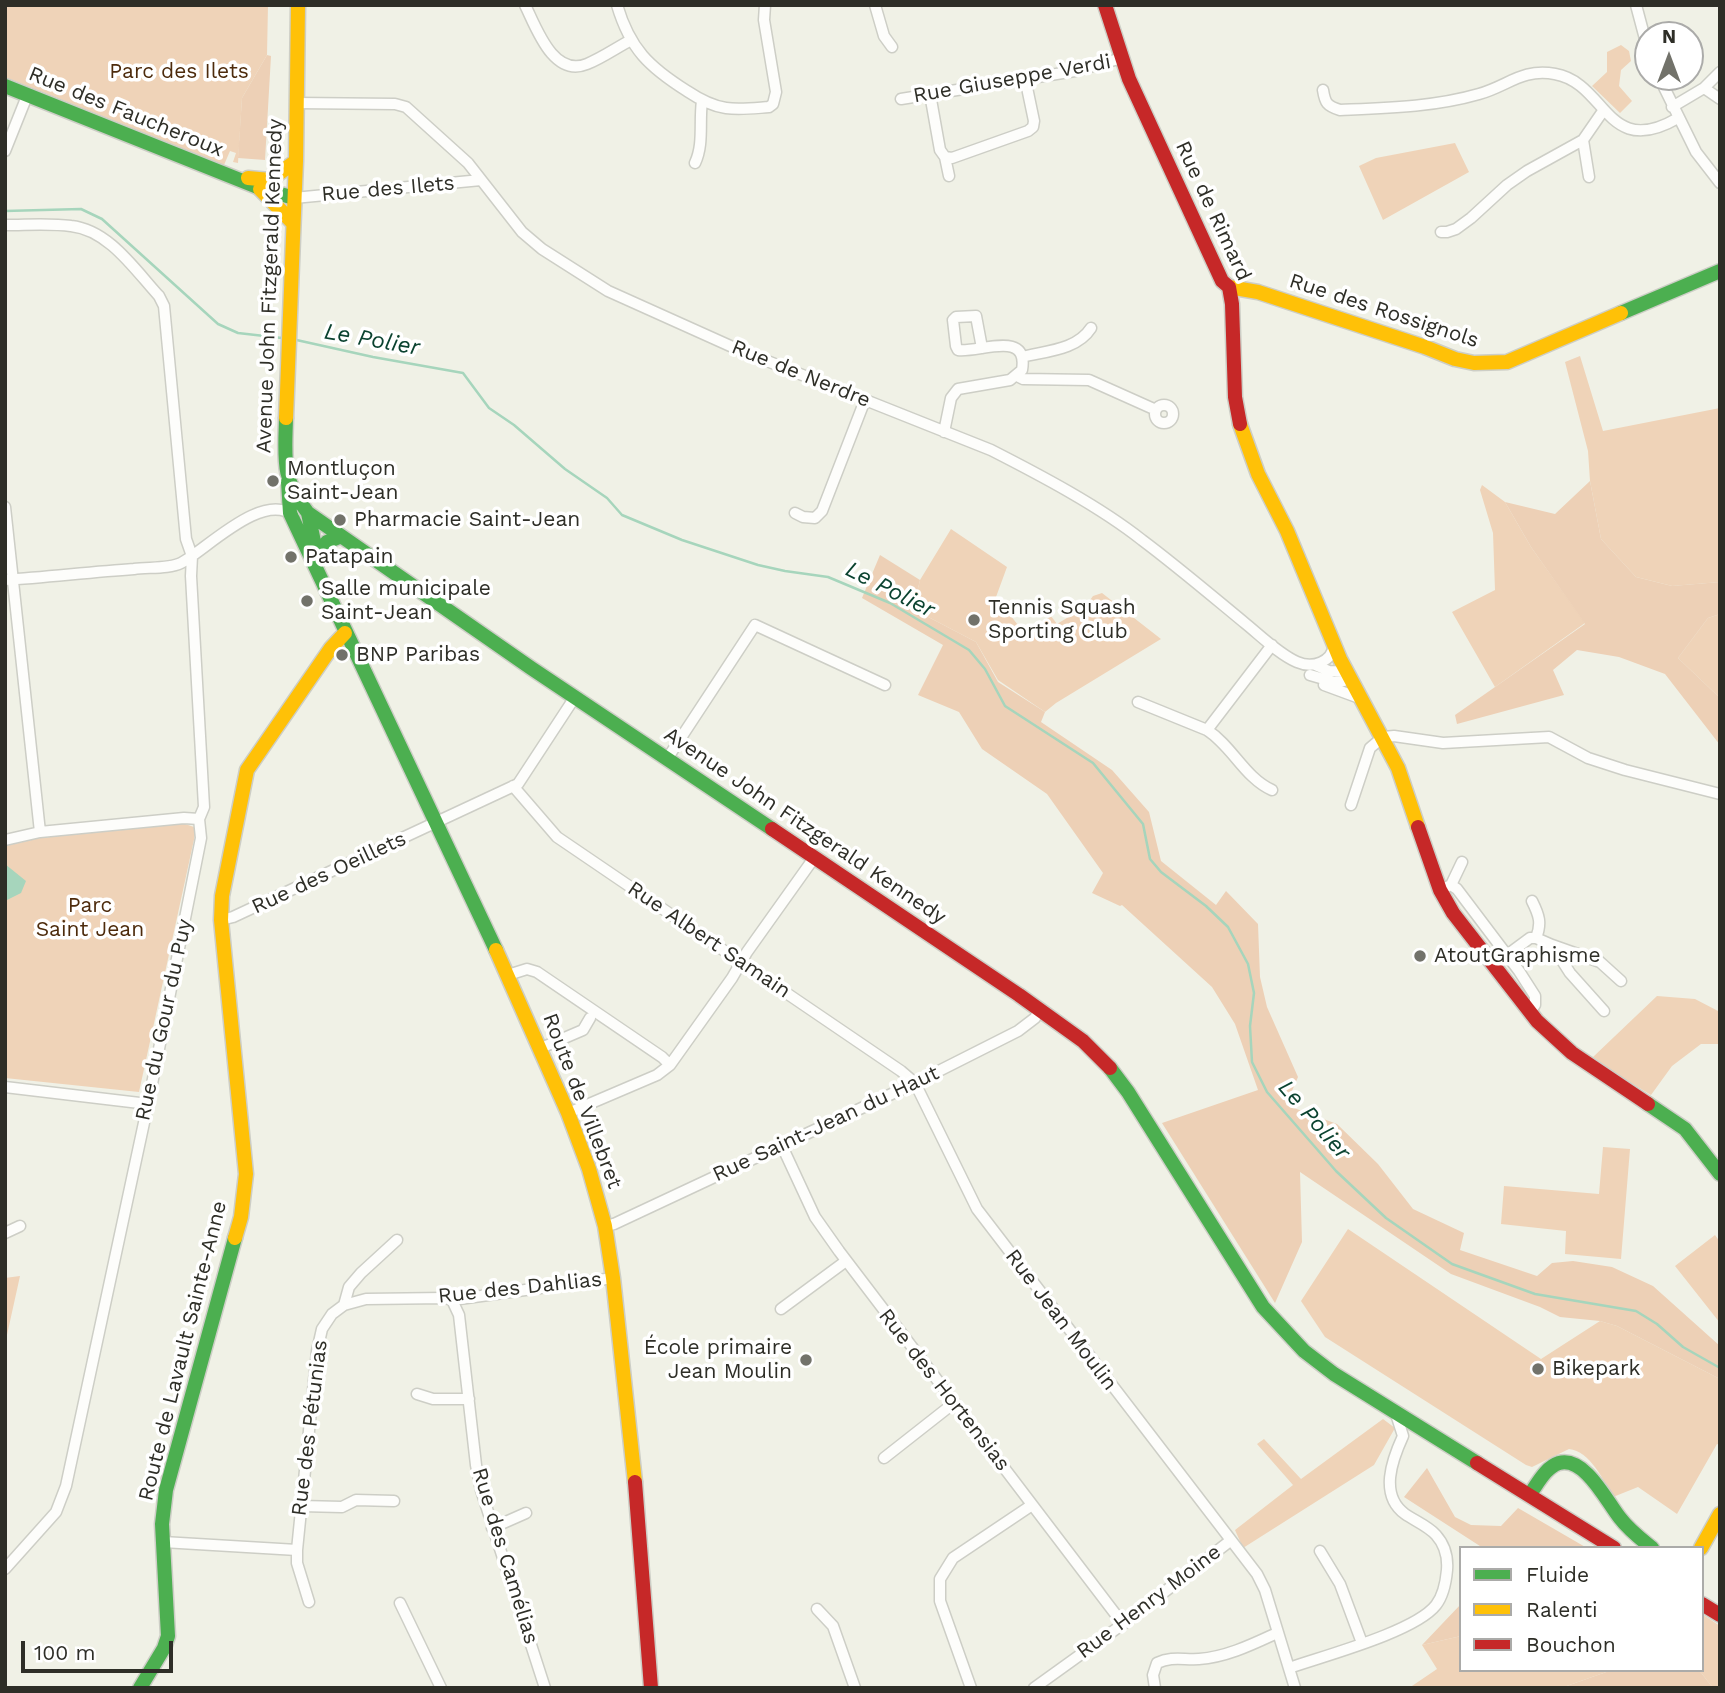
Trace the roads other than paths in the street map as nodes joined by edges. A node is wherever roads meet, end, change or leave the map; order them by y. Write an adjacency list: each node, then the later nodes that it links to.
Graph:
1 (298, 5): 22 (main road, Avenue John Fitzgerald Kennedy)
2 (525, 5): 7 (street)
3 (617, 5): 7 (street)
4 (765, 5): 21 (street)
5 (875, 5): 8 (street)
6 (1105, 5): 9 (main road, Rue de Rimard)
7 (631, 40): 21 (street)
8 (892, 47)
9 (1122, 58): 11 (street, Rue Giuseppe Verdi); 41 (main road, Rue de Rimard)
10 (1720, 72): 13 (street)
11 (1025, 78): 17 (street, Rue Giuseppe Verdi); 28 (street)
12 (5, 86): 18 (main road, Rue des Faucheroux)
13 (1704, 88): 20 (street)
14 (1323, 90): 24 (street)
15 (1665, 91): 23 (street)
16 (1699, 91): 23 (street)
17 (930, 94): 19 (street, Rue Giuseppe Verdi); 28 (street)
18 (27, 96): 27 (street); 35 (main road, Rue des Faucheroux)
19 (901, 99)
20 (1720, 99)
21 (702, 101): 30 (street)
22 (296, 103): 29 (main road, Avenue John Fitzgerald Kennedy); 33 (street, Rue de Nerdre)
23 (1672, 107): 25 (street)
24 (1603, 111): 25 (street); 26 (street)
25 (1678, 118): 34 (street)
26 (1583, 140): 32 (street); 39 (street)
27 (5, 151)
28 (945, 157): 31 (street)
29 (296, 161): 35 (main road); 36 (main road, Avenue John Fitzgerald Kennedy)
30 (695, 163)
31 (949, 176)
32 (1589, 177)
33 (481, 180): 36 (street, Rue des Ilets); 46 (street, Rue de Nerdre)
34 (1720, 183)
35 (265, 184): 36 (main road); 37 (main road)
36 (294, 198): 37 (main road, Avenue John Fitzgerald Kennedy)
37 (293, 223): 49 (main road, Avenue John Fitzgerald Kennedy)
38 (5, 225): 57 (street, Rue du Gour du Puy)
39 (1441, 232)
40 (1720, 271): 41 (main road, Rue des Rossignols)
41 (1228, 287): 62 (main road, Rue de Rimard)
42 (1091, 328): 44 (street)
43 (982, 348): 44 (street)
44 (1022, 357): 45 (street)
45 (1017, 376): 47 (street); 48 (street)
46 (865, 400): 48 (street, Rue de Nerdre); 53 (street)
47 (1156, 410)
48 (944, 432): 61 (street, Rue de Nerdre)
49 (288, 481): 51 (main road); 52 (main road, Avenue John Fitzgerald Kennedy)
50 (5, 508): 59 (street)
51 (290, 513): 54 (street); 57 (street); 58 (main road)
52 (308, 513): 54 (main road); 55 (main road, Avenue John Fitzgerald Kennedy)
53 (795, 513)
54 (312, 532): 56 (main road)
55 (339, 537): 56 (main road); 66 (main road, Avenue John Fitzgerald Kennedy)
56 (317, 554): 58 (main road)
57 (192, 556): 59 (street); 76 (street, Rue du Gour du Puy)
58 (319, 572): 60 (main road, Route de Villebret)
59 (9, 580): 78 (street)
60 (345, 634): 77 (main road, Route de Villebret); 84 (main road, Route de Lavault Sainte-Anne)
61 (1272, 645): 63 (street, Rue de Nerdre); 69 (street)
62 (1334, 645): 63 (street); 64 (main road, Rue de Rimard)
63 (1312, 670): 64 (street, Rue de Nerdre); 67 (street)
64 (1348, 672): 67 (main road, Rue de Rimard)
65 (885, 685): 71 (street)
66 (575, 697): 71 (main road, Avenue John Fitzgerald Kennedy); 72 (street)
67 (1363, 699): 70 (main road, Rue de Rimard)
68 (1138, 702): 69 (street)
69 (1207, 730): 73 (street)
70 (1383, 737): 74 (street); 75 (street); 82 (main road, Rue de Rimard)
71 (667, 759): 80 (main road, Avenue John Fitzgerald Kennedy)
72 (513, 786): 77 (street, Rue des Oeillets); 88 (street, Rue Albert Samain)
73 (1272, 790)
74 (1720, 793)
75 (1350, 805)
76 (199, 819): 78 (street); 99 (street, Rue du Gour du Puy)
77 (435, 823): 84 (street, Rue des Oeillets); 89 (main road, Route de Villebret)
78 (40, 832): 79 (street)
79 (5, 840)
80 (814, 858): 88 (street); 91 (main road, Avenue John Fitzgerald Kennedy)
81 (1462, 862): 82 (street)
82 (1445, 887): 87 (street); 92 (main road, Rue de Rimard)
83 (1532, 901): 85 (street)
84 (222, 920): 125 (main road, Route de Lavault Sainte-Anne)
85 (1536, 938): 86 (street); 87 (street)
86 (1552, 945): 90 (street); 93 (street)
87 (1507, 955): 92 (street)
88 (741, 962): 96 (street); 97 (street, Rue Albert Samain)
89 (508, 975): 95 (main road, Route de Villebret); 96 (street)
90 (1621, 981)
91 (1040, 1010): 97 (street, Rue Saint-Jean du Haut); 115 (main road, Avenue John Fitzgerald Kennedy)
92 (1530, 1012): 102 (main road, Rue de Rimard)
93 (1604, 1012)
94 (590, 1018): 95 (street)
95 (541, 1048): 100 (main road, Route de Villebret)
96 (670, 1065): 100 (street)
97 (915, 1083): 101 (street, Rue Saint-Jean du Haut); 124 (street, Rue Jean Moulin)
98 (5, 1087): 99 (street)
99 (148, 1104): 131 (street, Rue du Gour du Puy)
100 (568, 1113): 104 (main road, Route de Villebret)
101 (782, 1146): 104 (street, Rue Saint-Jean du Haut); 107 (street, Rue des Hortensias)
102 (1720, 1174)
103 (20, 1226): 105 (street)
104 (605, 1226): 108 (main road, Route de Villebret)
105 (5, 1233)
106 (397, 1240): 110 (street, Rue des Pétunias)
107 (846, 1261): 111 (street); 114 (street, Rue des Hortensias)
108 (613, 1278): 109 (street, Rue des Dahlias); 144 (main road, Route de Villebret)
109 (452, 1300): 110 (street, Rue des Dahlias); 113 (street, Rue des Camélias)
110 (344, 1305): 120 (street, Rue des Pétunias)
111 (781, 1309)
112 (417, 1394): 113 (street)
113 (469, 1399): 123 (street, Rue des Camélias)
114 (954, 1403): 116 (street); 119 (street, Rue des Hortensias)
115 (1395, 1412): 117 (main road, Avenue John Fitzgerald Kennedy); 139 (street)
116 (884, 1458)
117 (1530, 1494): 126 (main road, Avenue John Fitzgerald Kennedy); 127 (main road)
118 (394, 1501): 120 (street)
119 (1032, 1505): 137 (street, Rue des Hortensias); 146 (street)
120 (301, 1506): 129 (street, Rue des Pétunias)
121 (526, 1513): 123 (street)
122 (1720, 1514): 128 (main road)
123 (492, 1528): 143 (street, Rue des Camélias)
124 (1230, 1541): 137 (street, Rue Henry Moine); 138 (street, Rue Jean Moulin)
125 (163, 1542): 129 (street); 141 (main road, Route de Lavault Sainte-Anne)
126 (1611, 1546)
127 (1650, 1546)
128 (1702, 1546)
129 (297, 1550): 132 (street, Rue des Pétunias)
130 (1320, 1551): 139 (street)
131 (5, 1569)
132 (309, 1602)
133 (400, 1603): 142 (street)
134 (1704, 1605): 136 (main road)
135 (817, 1609): 145 (street)
136 (1720, 1615)
137 (1123, 1624): 147 (street, Rue Henry Moine)
138 (1277, 1633): 140 (street, Rue Jean Moulin); 148 (street)
139 (1362, 1643): 140 (street)
140 (1289, 1668): 149 (street, Rue Jean Moulin)
141 (140, 1688)
142 (441, 1688)
143 (545, 1688)
144 (651, 1688)
145 (855, 1688)
146 (971, 1688)
147 (1034, 1688)
148 (1155, 1688)
149 (1295, 1688)

